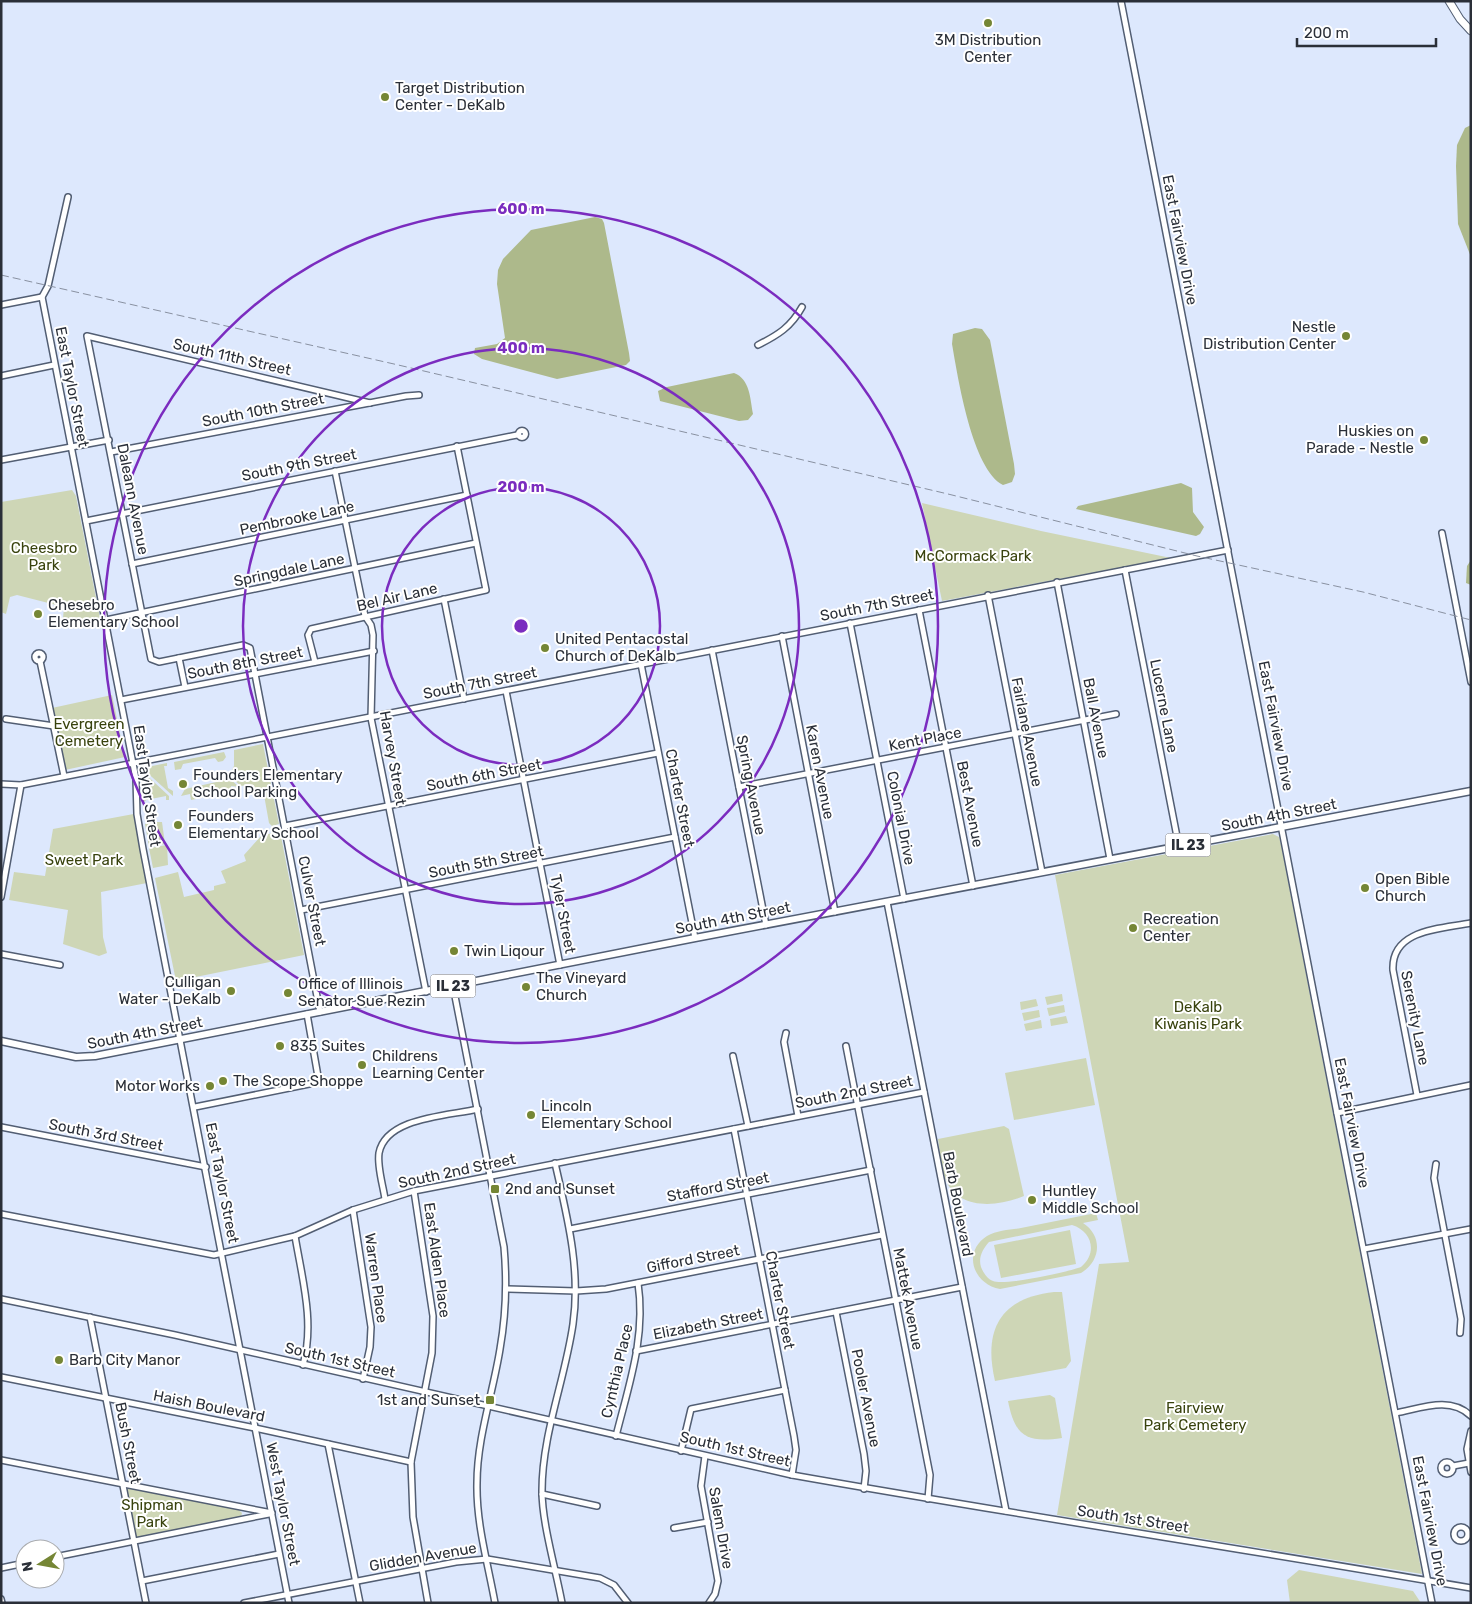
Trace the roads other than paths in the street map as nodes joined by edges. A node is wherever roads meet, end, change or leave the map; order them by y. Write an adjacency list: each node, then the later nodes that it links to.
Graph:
1 (1121, 1): 29 (street, East Fairview Drive)
2 (1449, 1): 5 (highway)
3 (1454, 1): 4 (highway)
4 (1471, 25)
5 (1471, 31)
6 (68, 197): 7 (street)
7 (42, 298): 8 (street); 12 (street, East Taylor Street)
8 (1, 305)
9 (802, 307): 11 (street)
10 (87, 336): 15 (street, South 11th Street); 17 (street, Daleann Avenue)
11 (758, 345)
12 (54, 365): 13 (street); 19 (street, East Taylor Street)
13 (1, 376)
14 (419, 395): 15 (street, South 10th Street)
15 (370, 403): 20 (street, South 10th Street)
16 (517, 435): 18 (street, South 9th Street)
17 (109, 440): 19 (street); 20 (street, Daleann Avenue)
18 (457, 446): 22 (street, South 9th Street); 23 (street)
19 (70, 447): 21 (street); 26 (street, East Taylor Street)
20 (111, 452): 24 (street, Daleann Avenue)
21 (1, 460)
22 (335, 471): 24 (street, South 9th Street); 25 (street, Harvey Street)
23 (467, 495): 25 (street, Pembrooke Lane); 28 (street)
24 (123, 513): 26 (street, South 9th Street); 30 (street, Daleann Avenue)
25 (345, 520): 30 (street, Pembrooke Lane); 31 (street, Harvey Street)
26 (86, 521): 39 (street, East Taylor Street)
27 (1442, 533): 49 (street)
28 (476, 543): 31 (street, Springdale Lane); 35 (street, Bel Air Lane)
29 (1228, 550): 32 (street, South 7th Street); 74 (street, East Fairview Drive)
30 (132, 564): 37 (street, Daleann Avenue)
31 (355, 569): 37 (street, Springdale Lane); 38 (street, Harvey Street)
32 (1125, 570): 33 (street, South 7th Street); 76 (street, Lucerne Lane)
33 (1057, 582): 34 (street, South 7th Street); 57 (street, Ball Avenue)
34 (988, 596): 36 (street, South 7th Street); 59 (street, Fairlane Avenue)
35 (444, 599): 38 (street, Bel Air Lane); 52 (street)
36 (919, 610): 40 (street, South 7th Street); 61 (street, Best Avenue)
37 (142, 614): 39 (street, Springdale Lane); 44 (street, Daleann Avenue)
38 (365, 616): 43 (street, Harvey Street); 46 (street, Bel Air Lane)
39 (106, 620): 53 (street, East Taylor Street)
40 (850, 624): 41 (street, South 7th Street); 63 (street, Colonial Drive)
41 (782, 636): 42 (street, South 7th Street); 65 (street, Karen Avenue)
42 (712, 650): 47 (street, South 7th Street); 70 (street, Spring Avenue)
43 (374, 651): 46 (street, South 8th Street); 55 (street, Harvey Street)
44 (179, 658): 48 (street, Culver Street); 50 (street)
45 (40, 661): 58 (street)
46 (315, 662): 48 (street, South 8th Street)
47 (641, 664): 51 (street, South 7th Street); 62 (street, Charter Street)
48 (254, 674): 50 (street, South 8th Street); 60 (street, Culver Street)
49 (1471, 682)
50 (185, 687): 53 (street, South 8th Street)
51 (506, 691): 52 (street, South 7th Street); 67 (street, Tyler Street)
52 (464, 699): 55 (street, South 7th Street)
53 (121, 700): 64 (street, East Taylor Street)
54 (1116, 714): 57 (street, Kent Place)
55 (370, 718): 60 (street, South 7th Street); 72 (street, Harvey Street)
56 (6, 719): 58 (street)
57 (1083, 721): 59 (street, Kent Place); 77 (street, Ball Avenue)
58 (54, 726): 66 (street)
59 (1015, 735): 61 (street, Kent Place); 80 (street, Fairlane Avenue)
60 (267, 736): 64 (street, South 7th Street); 73 (street, Culver Street)
61 (946, 748): 63 (street, Kent Place); 81 (street, Best Avenue)
62 (658, 753): 67 (street, South 6th Street); 75 (street, Charter Street)
63 (877, 761): 65 (street, Kent Place); 84 (street, Colonial Drive)
64 (133, 763): 66 (street, South 7th Street); 99 (street, East Taylor Street)
65 (808, 774): 70 (street, Kent Place); 87 (street, Karen Avenue)
66 (64, 776): 69 (street, South 7th Street)
67 (523, 780): 72 (street, South 6th Street); 78 (street, Tyler Street)
68 (1, 784): 69 (street, South 7th Street)
69 (21, 785): 79 (street)
70 (739, 788): 89 (street, Spring Avenue)
71 (1471, 791): 74 (main road, South 4th Street / IL 23)
72 (388, 806): 73 (street, South 6th Street); 82 (street, Harvey Street)
73 (285, 826): 86 (street, Culver Street)
74 (1282, 827): 76 (main road, South 4th Street / IL 23); 109 (street, East Fairview Drive)
75 (675, 838): 78 (street, South 5th Street); 90 (street, Charter Street)
76 (1179, 847): 77 (main road, South 4th Street / IL 23)
77 (1110, 859): 80 (main road, South 4th Street / IL 23)
78 (540, 864): 82 (street, South 5th Street); 93 (street, Tyler Street)
79 (4, 872): 83 (street)
80 (1042, 872): 81 (main road, South 4th Street / IL 23)
81 (973, 886): 84 (main road, South 4th Street / IL 23)
82 (405, 890): 86 (street, South 5th Street); 95 (street, Harvey Street)
83 (1, 897)
84 (904, 899): 85 (main road, South 4th Street / IL 23)
85 (887, 902): 87 (main road, South 4th Street / IL 23); 104 (street, Barb Boulevard)
86 (301, 910): 96 (street, Culver Street)
87 (835, 912): 89 (main road, South 4th Street / IL 23)
88 (1471, 924): 105 (street, Serenity Lane)
89 (766, 925): 90 (main road, South 4th Street / IL 23)
90 (695, 938): 93 (main road, South 4th Street / IL 23)
91 (1, 954): 92 (street)
92 (60, 965)
93 (560, 965): 94 (main road, South 4th Street / IL 23)
94 (453, 986): 95 (main road, South 4th Street / IL 23); 108 (street)
95 (426, 992): 96 (main road, South 4th Street / IL 23)
96 (320, 1012): 97 (main road, South 4th Street / IL 23)
97 (307, 1014): 99 (main road, South 4th Street / IL 23); 107 (street)
98 (786, 1033): 110 (street)
99 (181, 1039): 100 (main road, South 4th Street / IL 23); 107 (street, East Taylor Street)
100 (1, 1042)
101 (846, 1046): 106 (street, Mattek Avenue)
102 (733, 1056): 111 (street)
103 (1471, 1085): 105 (street)
104 (924, 1092): 106 (street, South 2nd Street); 133 (street, Barb Boulevard)
105 (1417, 1095): 109 (street)
106 (858, 1104): 110 (street, South 2nd Street); 117 (street, Mattek Avenue)
107 (195, 1107): 116 (street, East Taylor Street)
108 (478, 1109): 118 (street); 121 (street)
109 (1337, 1112): 129 (street, East Fairview Drive)
110 (798, 1116): 111 (street, South 2nd Street)
111 (748, 1126): 113 (street, South 2nd Street)
112 (1, 1127): 116 (street, South 3rd Street)
113 (734, 1129): 114 (street, South 2nd Street); 120 (street, Charter Street)
114 (556, 1163): 118 (street, South 2nd Street); 124 (street)
115 (1436, 1164): 126 (street)
116 (206, 1167): 130 (street, East Taylor Street)
117 (871, 1170): 120 (street, Stafford Street); 127 (street, Mattek Avenue)
118 (492, 1176): 119 (street, South 2nd Street); 134 (street)
119 (414, 1191): 121 (street, South 2nd Street); 148 (street, East Alden Place)
120 (746, 1194): 124 (street, Stafford Street); 131 (street, Charter Street)
121 (385, 1199): 122 (street, South 2nd Street)
122 (353, 1210): 128 (street, South 2nd Street); 146 (street, Warren Place)
123 (1, 1214): 130 (street, South 2nd Street)
124 (570, 1229): 135 (street)
125 (1471, 1229): 126 (street)
126 (1445, 1234): 129 (street); 141 (street)
127 (882, 1235): 131 (street, Gifford Street); 137 (street, Mattek Avenue)
128 (295, 1236): 130 (street, South 2nd Street); 144 (street)
129 (1364, 1250): 151 (street, East Fairview Drive)
130 (222, 1252): 142 (street, East Taylor Street)
131 (759, 1259): 132 (street, Gifford Street); 140 (street, Charter Street)
132 (638, 1283): 135 (street, Gifford Street); 143 (street, Cynthia Place)
133 (962, 1287): 137 (street, Elizabeth Street); 171 (street, Barb Boulevard)
134 (506, 1289): 135 (street, Gifford Street); 150 (street)
135 (576, 1291): 153 (street)
136 (1, 1300): 139 (street, South 1st Street)
137 (896, 1300): 138 (street, Elizabeth Street); 169 (street, Mattek Avenue)
138 (836, 1312): 140 (street, Elizabeth Street); 167 (street, Pooler Avenue)
139 (90, 1317): 142 (street, South 1st Street); 149 (street, Bush Street)
140 (772, 1324): 143 (street, Elizabeth Street); 147 (street, Charter Street)
141 (1460, 1333)
142 (240, 1350): 144 (street, South 1st Street); 154 (street, West Taylor Street)
143 (636, 1351): 156 (street, Cynthia Place)
144 (303, 1365): 146 (street, South 1st Street)
145 (1, 1377): 149 (street, Haish Boulevard)
146 (363, 1379): 148 (street, South 1st Street)
147 (784, 1390): 158 (street); 165 (street, Charter Street)
148 (424, 1392): 150 (street, South 1st Street); 161 (street, East Alden Place)
149 (107, 1398): 154 (street, Haish Boulevard); 166 (street, Bush Street)
150 (488, 1407): 153 (street, South 1st Street); 180 (street)
151 (1396, 1413): 152 (street); 186 (street, East Fairview Drive)
152 (1471, 1416)
153 (552, 1422): 156 (street, South 1st Street); 168 (street)
154 (255, 1428): 157 (street, Haish Boulevard); 172 (street, West Taylor Street)
155 (1471, 1431): 162 (street)
156 (616, 1436): 158 (street, South 1st Street)
157 (328, 1444): 161 (street, Haish Boulevard); 187 (street)
158 (682, 1450): 159 (street, South 1st Street)
159 (705, 1456): 165 (street, South 1st Street); 173 (street, Salem Drive)
160 (1, 1460): 166 (street)
161 (411, 1462): 183 (street, East Alden Place)
162 (1469, 1463): 163 (street); 164 (street)
163 (1453, 1466)
164 (1471, 1472)
165 (792, 1475): 167 (street, South 1st Street)
166 (122, 1483): 172 (street); 177 (street, Bush Street)
167 (864, 1489): 169 (street, South 1st Street)
168 (542, 1494): 170 (street); 184 (street)
169 (928, 1499): 171 (street, South 1st Street)
170 (597, 1506)
171 (1006, 1511): 186 (street, South 1st Street)
172 (272, 1513): 177 (street); 178 (street, West Taylor Street)
173 (708, 1522): 175 (street); 198 (street, Salem Drive)
174 (1471, 1522): 176 (street)
175 (674, 1528)
176 (1466, 1529)
177 (134, 1541): 179 (street); 185 (street, Bush Street)
178 (279, 1554): 185 (street); 189 (street, West Taylor Street)
179 (65, 1555)
180 (487, 1559): 183 (street, Glidden Avenue); 184 (street, Glidden Avenue); 195 (street)
181 (15, 1565): 182 (street)
182 (1, 1568)
183 (422, 1568): 187 (street, Glidden Avenue); 194 (street, East Alden Place)
184 (556, 1569): 196 (street); 197 (street, Glidden Avenue)
185 (142, 1581): 190 (street, Bush Street)
186 (1428, 1581): 188 (street, South 1st Street); 199 (street, East Fairview Drive)
187 (356, 1582): 189 (street, Glidden Avenue); 193 (street)
188 (1471, 1588)
189 (287, 1594): 191 (street, Glidden Avenue); 192 (street, West Taylor Street)
190 (146, 1603)
191 (244, 1603)
192 (289, 1603)
193 (360, 1603)
194 (428, 1603)
195 (495, 1603)
196 (562, 1603)
197 (628, 1603)
198 (709, 1603)
199 (1432, 1603)

